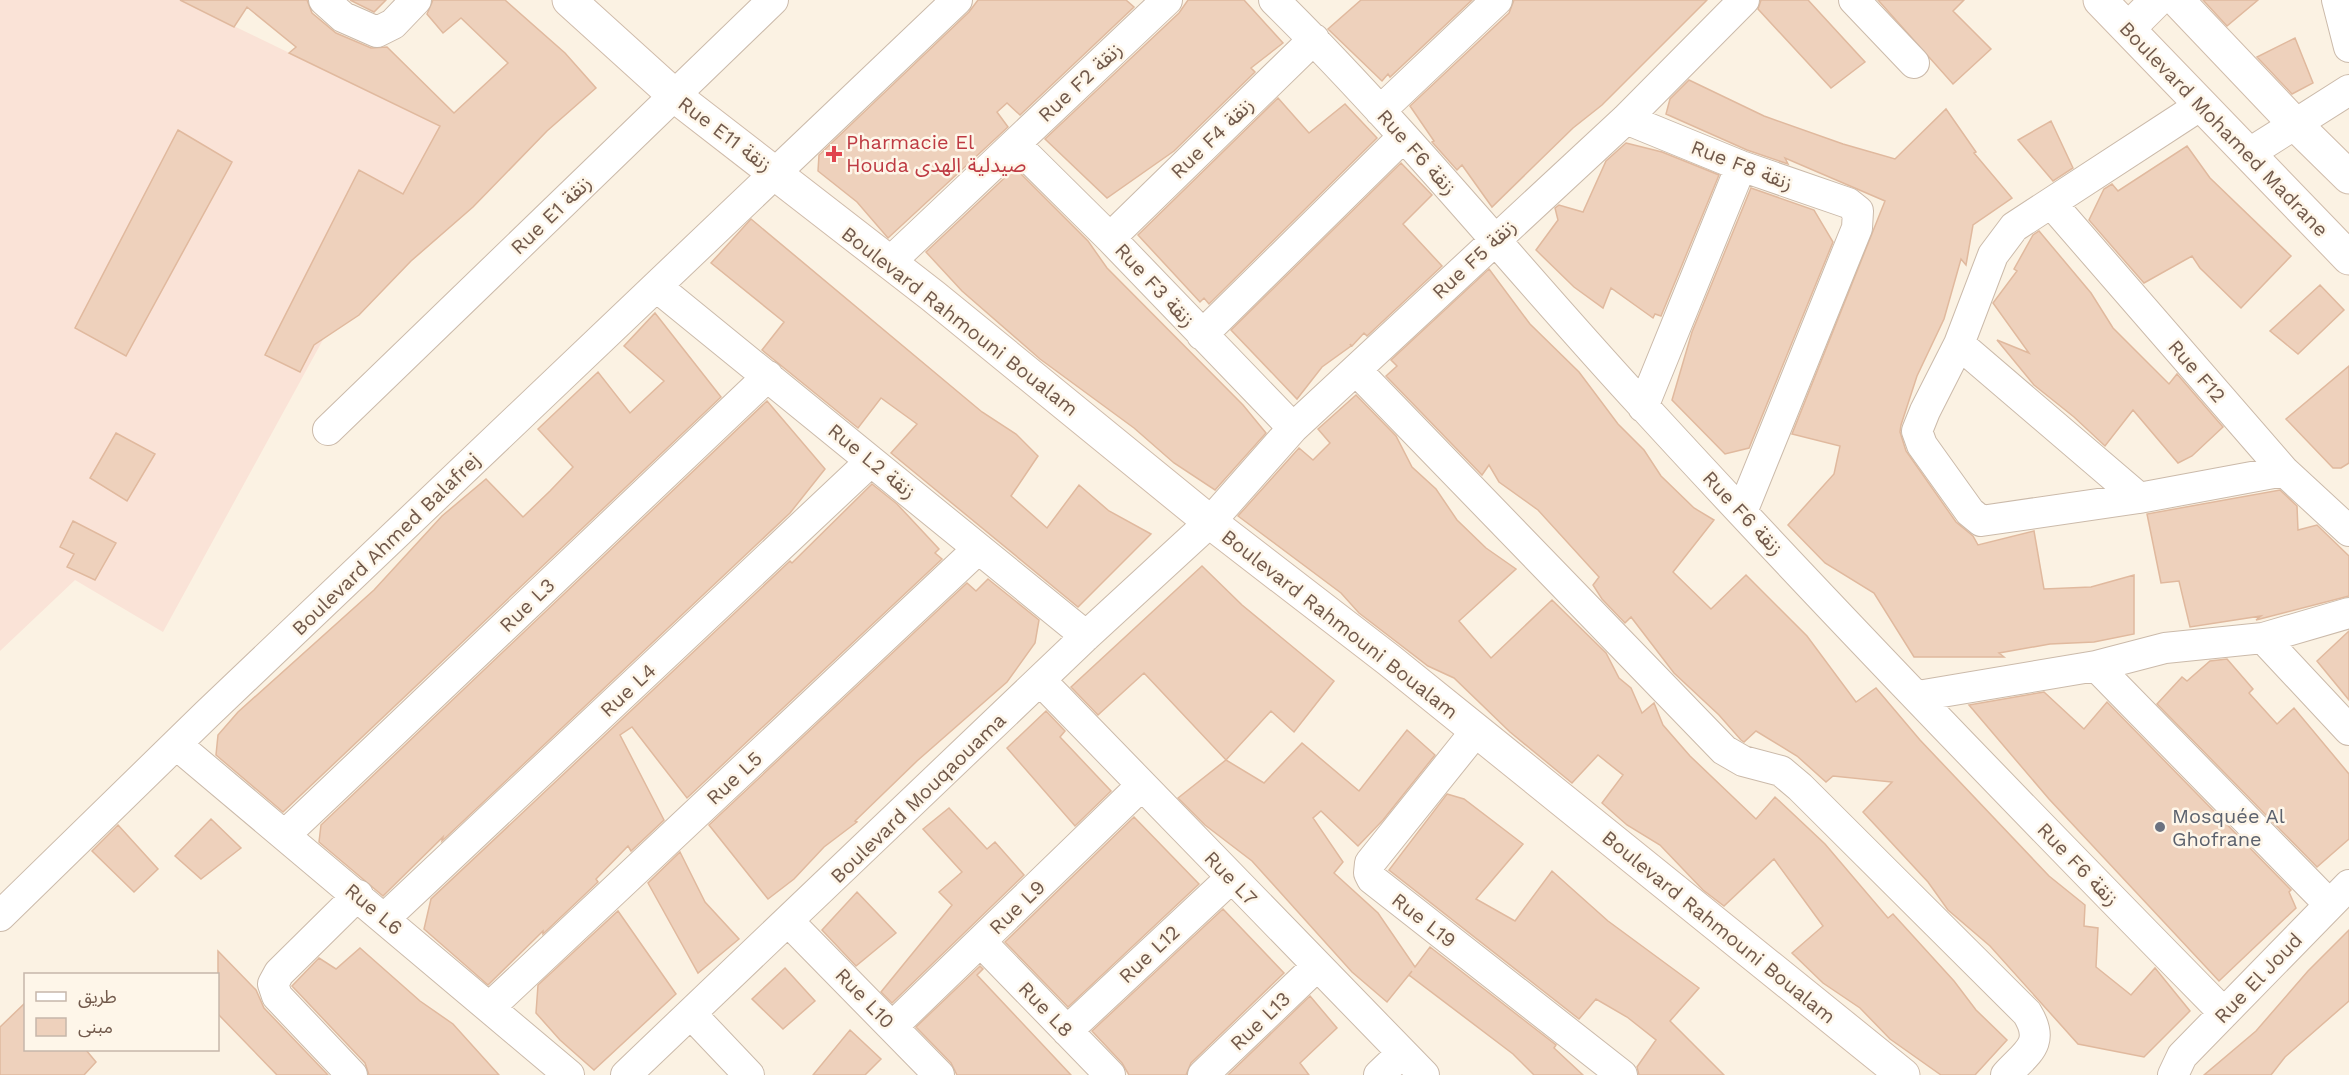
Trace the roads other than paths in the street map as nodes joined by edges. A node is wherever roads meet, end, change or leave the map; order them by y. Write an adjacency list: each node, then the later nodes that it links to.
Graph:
1 (324, 0): 2 (street)
2 (416, 0)
3 (569, 0): 20 (street, Rue E11 زنقة)
4 (774, 0): 20 (street, Rue E1 زنقة)
5 (957, 0): 29 (street, Rue E11 زنقة)
6 (1274, 0): 16 (street, Rue F6 زنقة)
7 (1497, 0): 22 (street)
8 (1744, 0): 23 (street, Rue F5 زنقة)
9 (1854, 0): 18 (street)
10 (2100, 0): 15 (street, Boulevard Mohamed Madrane)
11 (2157, 0): 15 (street)
12 (2177, 0): 24 (street)
13 (2337, 0): 17 (street)
14 (1162, 2): 26 (street, Rue F2 زنقة)
15 (2128, 29): 21 (street, Boulevard Mohamed Madrane)
16 (1314, 39): 22 (street, Rue F6 زنقة); 32 (street, Rue F4 زنقة)
17 (2349, 47)
18 (1914, 63)
19 (2349, 90): 24 (street)
20 (675, 96): 29 (street, Rue E11 زنقة); 43 (street, Rue E1 زنقة)
21 (2201, 105): 27 (street, Boulevard Mohamed Madrane); 31 (street)
22 (1380, 111): 25 (street, Rue F6 زنقة)
23 (1626, 119): 28 (street, Rue F8 زنقة); 33 (street, Rue F5 زنقة)
24 (2294, 123): 27 (street); 30 (street)
25 (1403, 136): 33 (street, Rue F6 زنقة); 37 (street)
26 (1015, 144): 32 (street, Rue F3 زنقة); 35 (street, Rue F2 زنقة)
27 (2248, 154): 34 (street, Boulevard Mohamed Madrane)
28 (1741, 166): 41 (street); 47 (street, Rue F8 زنقة)
29 (774, 175): 35 (street, Boulevard Rahmouni Boualam); 36 (street, Boulevard Ahmed Balafrej)
30 (2349, 177)
31 (2052, 204): 38 (street); 45 (street, Rue F12)
32 (1110, 238): 37 (street, Rue F3 زنقة)
33 (1494, 240): 39 (street, Rue F5 زنقة); 41 (street, Rue F6 زنقة)
34 (2349, 258)
35 (889, 263): 48 (street, Boulevard Rahmouni Boualam)
36 (657, 287): 40 (street, Rue L2 زنقة); 59 (street, Boulevard Ahmed Balafrej)
37 (1202, 335): 42 (street, Rue F3 زنقة)
38 (1959, 344): 46 (street); 46 (street)
39 (1356, 370): 42 (street, Rue F5 زنقة); 87 (street)
40 (768, 376): 44 (street, Rue L2 زنقة); 61 (street, Rue L3)
41 (1643, 407): 47 (street, Rue F6 زنقة)
42 (1293, 428): 48 (street, Rue F5 زنقة)
43 (328, 430)
44 (871, 461): 50 (street, Rue L2 زنقة); 66 (street, Rue L4)
45 (2284, 471): 46 (street); 49 (street, Rue F12)
46 (2139, 498)
47 (1742, 512): 56 (street, Rue F6 زنقة)
48 (1210, 522): 52 (street, Boulevard Mouqaouama); 58 (street, Boulevard Rahmouni Boualam)
49 (2349, 531)
50 (978, 549): 52 (street, Rue L2 زنقة); 70 (street, Rue L5)
51 (2349, 613): 53 (street)
52 (1086, 636): 55 (street, Boulevard Mouqaouama)
53 (2263, 638): 54 (street); 57 (street)
54 (2096, 666): 56 (street); 64 (street)
55 (1041, 681): 60 (street, Rue L7); 67 (street, Boulevard Mouqaouama)
56 (1918, 696): 71 (street, Rue F6 زنقة)
57 (2349, 730)
58 (1476, 731): 85 (street, Rue L19); 86 (street, Boulevard Rahmouni Boualam)
59 (177, 745): 61 (street, Rue L6); 65 (street, Boulevard Ahmed Balafrej)
60 (1141, 786): 62 (street, Rue L7); 68 (street, Rue L9)
61 (286, 834): 63 (street, Rue L6)
62 (1231, 878): 69 (street, Rue L7); 74 (street, Rue L12)
63 (358, 895): 66 (street, Rue L6); 76 (street)
64 (2339, 895): 71 (street, Rue El Joud)
65 (0, 916)
66 (385, 918): 70 (street, Rue L6)
67 (789, 921): 72 (street, Boulevard Mouqaouama); 73 (street, Rue L10)
68 (981, 942): 73 (street, Rue L9); 74 (street, Rue L8)
69 (1317, 966): 75 (street, Rue L7); 82 (street, Rue L13)
70 (490, 1007): 77 (street, Rue L6)
71 (2224, 1013): 88 (street, Rue El Joud)
72 (691, 1014): 78 (street, Boulevard Mouqaouama); 79 (street)
73 (892, 1027): 80 (street, Rue L10)
74 (1067, 1031): 81 (street, Rue L8)
75 (1402, 1053): 83 (street); 84 (street, Rue L7)
76 (352, 1075)
77 (569, 1075)
78 (626, 1075)
79 (748, 1075)
80 (939, 1075)
81 (1110, 1075)
82 (1203, 1075)
83 (1379, 1075)
84 (1424, 1075)
85 (1622, 1075)
86 (1903, 1075)
87 (2006, 1075)
88 (2173, 1075)

